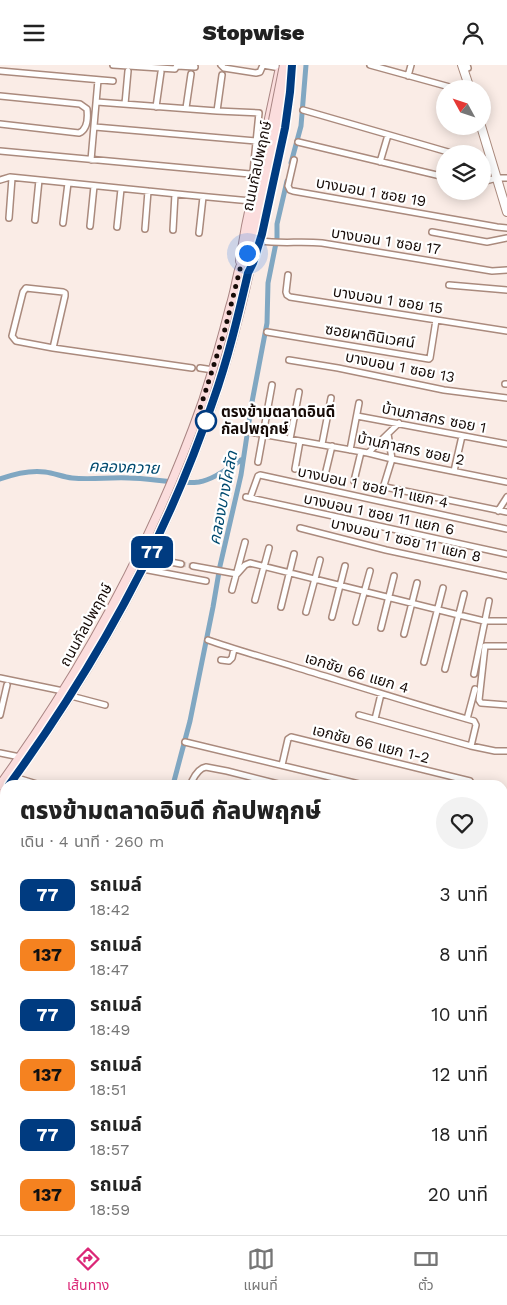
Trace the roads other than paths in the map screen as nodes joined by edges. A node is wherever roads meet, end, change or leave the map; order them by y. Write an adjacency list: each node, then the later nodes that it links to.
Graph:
1 (112, 65): 8 (street)
2 (177, 65): 8 (street); 12 (street)
3 (221, 65): 4 (street)
4 (263, 65): 9 (street)
5 (292, 65): 26 (main road, ถนนกัลปพฤกษ์); 44 (main road, ถนนกัลปพฤกษ์, bridge)
6 (370, 65): 10 (street)
7 (411, 65): 18 (street)
8 (138, 66)
9 (282, 66): 24 (main road, ถนนกัลปพฤกษ์); 44 (main road, ถนนกัลปพฤกษ์, bridge)
10 (378, 66): 18 (street)
11 (465, 66): 20 (main road)
12 (195, 67)
13 (0, 71): 19 (street)
14 (128, 71): 27 (street)
15 (161, 72): 28 (street)
16 (191, 73): 29 (street)
17 (222, 75): 31 (street)
18 (408, 76): 22 (street)
19 (98, 80): 21 (street); 25 (street)
20 (468, 80)
21 (113, 81)
22 (436, 84)
23 (0, 97): 32 (street)
24 (273, 99): 26 (main road); 58 (main road, ถนนกัลปพฤกษ์)
25 (97, 102): 27 (street); 33 (street)
26 (289, 102): 71 (main road, ถนนกัลปพฤกษ์)
27 (125, 104): 28 (street)
28 (156, 107): 29 (street)
29 (186, 108): 31 (street)
30 (304, 110): 35 (street)
31 (217, 111): 36 (street)
32 (87, 119): 33 (street); 34 (street)
33 (95, 122): 36 (street); 40 (street)
34 (0, 124)
35 (388, 135): 38 (street); 42 (street)
36 (256, 141): 40 (street)
37 (298, 142): 42 (street)
38 (436, 149)
39 (0, 151): 40 (street)
40 (91, 160)
41 (294, 160): 65 (street, บางบอน 1 ซอย 19)
42 (380, 162): 45 (street)
43 (491, 165): 48 (main road)
44 (266, 172): 72 (main road, ถนนกัลปพฤกษ์); 74 (main road, ถนนกัลปพฤกษ์)
45 (436, 175)
46 (507, 177): 48 (street)
47 (12, 178): 49 (street); 50 (street); 60 (street)
48 (497, 179): 51 (street); 59 (main road)
49 (0, 180)
50 (39, 180): 52 (street); 61 (street)
51 (491, 180)
52 (68, 183): 53 (street); 62 (street)
53 (94, 186): 54 (street); 63 (street)
54 (121, 189): 55 (street); 64 (street)
55 (148, 191): 56 (street); 66 (street)
56 (175, 194): 57 (street); 67 (street)
57 (203, 197): 58 (street); 69 (street)
58 (251, 201): 72 (main road, ถนนกัลปพฤกษ์)
59 (507, 212)
60 (9, 218)
61 (36, 221)
62 (63, 223)
63 (90, 226)
64 (117, 227)
65 (507, 228)
66 (145, 229)
67 (173, 230)
68 (432, 232): 70 (street)
69 (199, 233)
70 (507, 238)
71 (264, 241): 73 (street, บางบอน 1 ซอย 17); 74 (main road, ถนนกัลปพฤกษ์)
72 (240, 269): 85 (main road, ถนนกัลปพฤกษ์)
73 (507, 270)
74 (248, 273): 122 (main road, ถนนกัลปพฤกษ์)
75 (288, 275): 78 (street, บางบอน 1 ซอย 15)
76 (449, 285): 77 (street)
77 (507, 290)
78 (436, 320): 79 (street, บางบอน 1 ซอย 15); 80 (street, ซอยผาตินิเวศน์)
79 (507, 331)
80 (267, 332)
81 (53, 348): 81 (street); 83 (street)
82 (290, 360): 89 (street, บางบอน 1 ซอย 13)
83 (192, 368)
84 (200, 369): 85 (street)
85 (213, 370): 166 (main road, ถนนกัลปพฤกษ์)
86 (272, 385): 95 (street)
87 (299, 392): 97 (street)
88 (331, 398): 99 (street)
89 (507, 398)
90 (359, 403): 91 (street)
91 (357, 416): 92 (street, บ้านภาสกร ซอย 1); 102 (street)
92 (399, 423): 94 (street); 96 (street, บ้านภาสกร ซอย 1)
93 (250, 432): 95 (street, บ้านภาสกร ซอย 2)
94 (388, 434): 104 (street); 105 (street)
95 (263, 435): 97 (street, บ้านภาสกร ซอย 2); 106 (street)
96 (462, 436): 100 (street, บ้านภาสกร ซอย 1); 108 (street)
97 (290, 439): 98 (street, บ้านภาสกร ซอย 2)
98 (300, 441): 99 (street, บ้านภาสกร ซอย 2); 107 (street)
99 (322, 444): 101 (street, บ้านภาสกร ซอย 2)
100 (507, 444)
101 (332, 446): 102 (street, บ้านภาสกร ซอย 2); 109 (street)
102 (350, 450): 103 (street, บ้านภาสกร ซอย 2)
103 (361, 452): 104 (street, บ้านภาสกร ซอย 2); 110 (street)
104 (368, 453): 105 (street, บ้านภาสกร ซอย 2)
105 (392, 459): 108 (street, บ้านภาสกร ซอย 2); 114 (street)
106 (258, 462)
107 (295, 469)
108 (454, 471): 111 (street, บ้านภาสกร ซอย 2)
109 (325, 475)
110 (354, 481)
111 (507, 482)
112 (507, 497): 114 (street)
113 (248, 498): 117 (street, บางบอน 1 ซอย 11 แยก 4); 121 (street, บางบอน 1 ซอย 11 แยก 6)
114 (498, 511): 115 (street)
115 (507, 513)
116 (300, 528): 133 (street, บางบอน 1 ซอย 11 แยก 8)
117 (507, 529)
118 (246, 542): 131 (street)
119 (269, 549): 127 (street)
120 (294, 554): 130 (street)
121 (507, 554)
122 (149, 557): 124 (street); 128 (main road, ถนนกัลปพฤกษ์)
123 (320, 560): 134 (street)
124 (182, 563)
125 (193, 566): 131 (street)
126 (345, 566): 137 (street)
127 (265, 567): 130 (street); 131 (street); 143 (street)
128 (143, 569): 135 (street); 166 (main road, ถนนกัลปพฤกษ์)
129 (370, 571): 140 (street)
130 (289, 573): 134 (street); 146 (street)
131 (237, 574): 139 (street)
132 (394, 577): 142 (street)
133 (507, 577)
134 (315, 579): 137 (street); 148 (street)
135 (206, 581)
136 (417, 583): 145 (street)
137 (340, 585): 140 (street); 150 (street)
138 (443, 589): 147 (street)
139 (232, 591)
140 (364, 591): 142 (street); 153 (street)
141 (464, 594): 149 (street)
142 (389, 597): 145 (street); 154 (street)
143 (255, 600)
144 (488, 601): 151 (street)
145 (412, 603): 147 (street); 155 (street)
146 (281, 607)
147 (437, 609): 149 (street); 160 (street)
148 (306, 612)
149 (459, 615): 151 (street); 161 (street)
150 (332, 617)
151 (484, 621): 152 (street); 162 (street)
152 (507, 621)
153 (356, 622)
154 (381, 628)
155 (404, 634)
156 (208, 639): 158 (street, เอกชัย 66 แยก 4)
157 (507, 646): 169 (street)
158 (234, 649): 159 (street); 167 (street, เอกชัย 66 แยก 4)
159 (221, 660)
160 (424, 662)
161 (445, 669)
162 (474, 674)
163 (0, 678): 166 (street)
164 (7, 685): 170 (street)
165 (475, 689): 173 (street)
166 (67, 693): 168 (street); 178 (main road, ถนนกัลปพฤกษ์); 180 (main road, ถนนกัลปพฤกษ์)
167 (381, 694): 172 (street); 173 (street, เอกชัย 66 แยก 4)
168 (105, 705)
169 (507, 705)
170 (0, 715)
171 (359, 715): 172 (street)
172 (375, 719): 175 (street)
173 (467, 719): 175 (street)
174 (185, 742): 179 (street)
175 (471, 746): 176 (street)
176 (507, 751)
177 (0, 753): 178 (street)
178 (20, 757): 181 (main road, ถนนกัลปพฤกษ์)
179 (282, 765): 186 (street); 187 (street, เอกชัย 66 แยก 1-2)
180 (14, 777): 182 (main road, ถนนกัลปพฤกษ์); 183 (street)
181 (4, 780)
182 (12, 780)
183 (24, 780)
184 (193, 780): 185 (street)
185 (262, 780)
186 (340, 780)
187 (466, 780)

